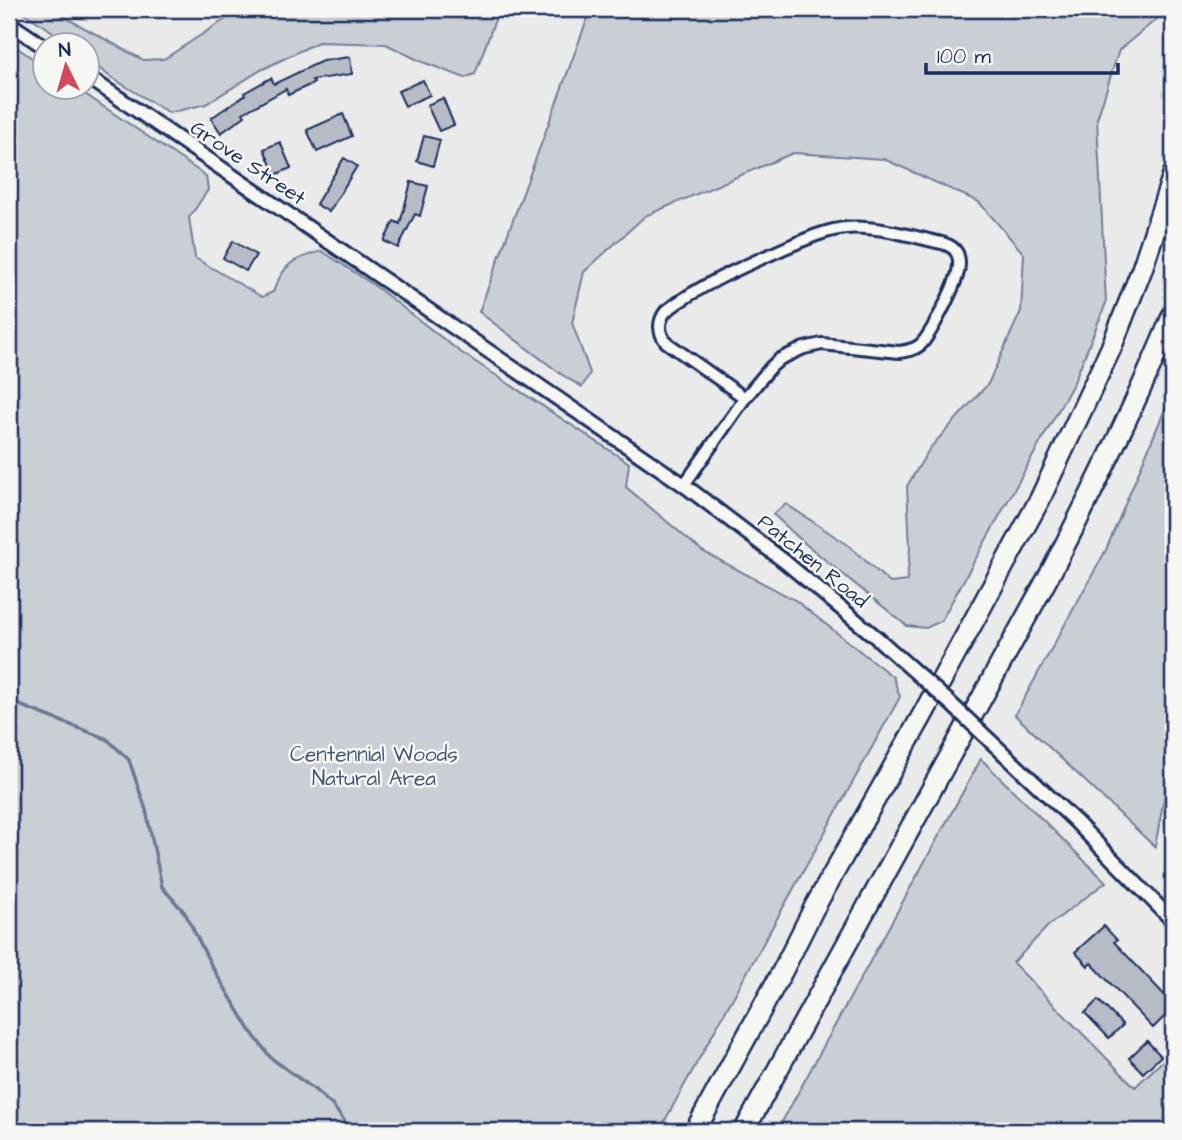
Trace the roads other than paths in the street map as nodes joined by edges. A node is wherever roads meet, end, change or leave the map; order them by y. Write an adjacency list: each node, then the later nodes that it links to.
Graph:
1 (9, 23): 2 (street)
2 (32, 39)
3 (102, 87): 5 (street, Grove Street)
4 (1173, 175): 10 (highway)
5 (387, 282): 8 (street, Patchen Road)
6 (1173, 314): 11 (highway)
7 (745, 398): 7 (street); 8 (street)
8 (684, 485): 9 (street, Patchen Road, bridge)
9 (1173, 921)
10 (695, 1131)
11 (744, 1131)

